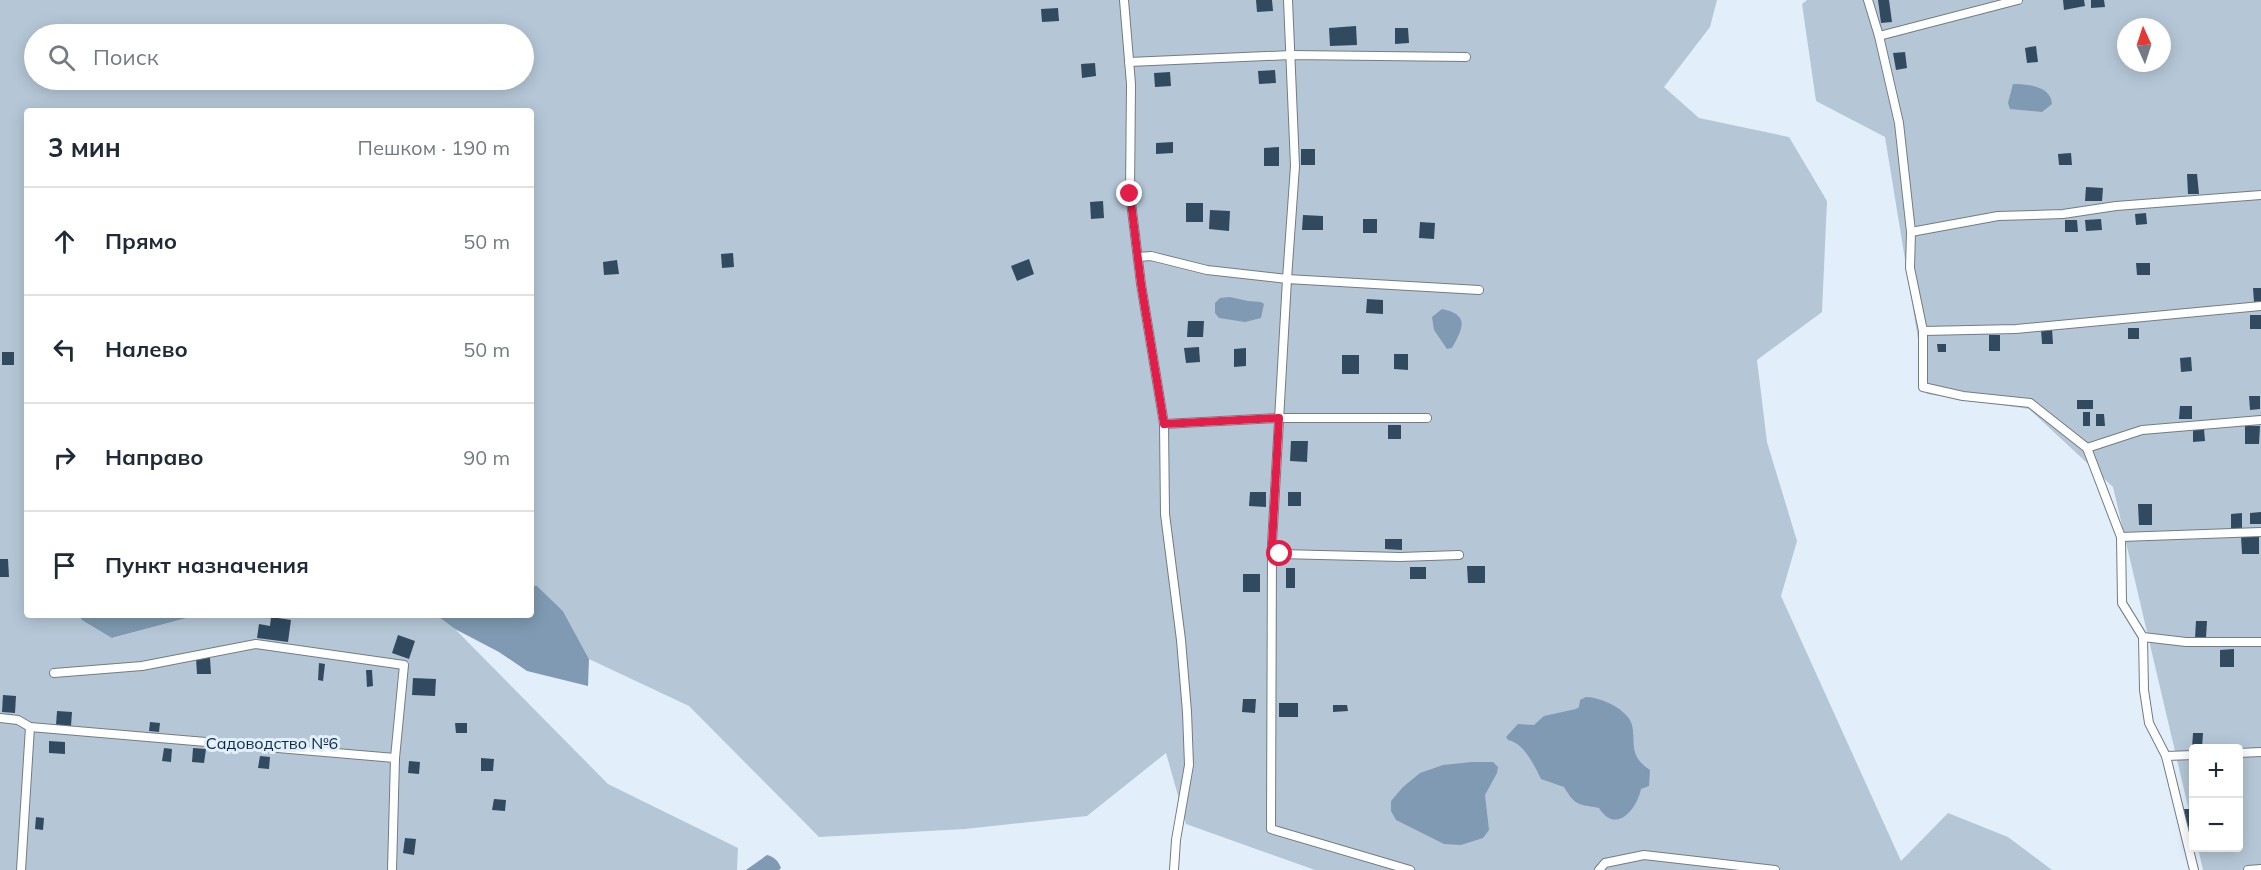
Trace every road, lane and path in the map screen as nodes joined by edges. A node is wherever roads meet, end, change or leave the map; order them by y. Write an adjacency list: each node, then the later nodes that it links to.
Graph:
1 (1124, 0): 8 (lane)
2 (1288, 0): 6 (lane)
3 (1868, 0): 5 (lane)
4 (2018, 0): 5 (lane)
5 (1879, 36): 10 (lane)
6 (1291, 55): 7 (lane); 8 (lane); 12 (lane)
7 (1466, 57)
8 (1129, 62): 11 (lane)
9 (2261, 195): 10 (lane)
10 (1911, 232): 15 (lane)
11 (1137, 257): 12 (lane); 19 (lane)
12 (1287, 279): 13 (lane); 16 (lane)
13 (1479, 290)
14 (2261, 306): 15 (lane)
15 (1923, 331): 20 (lane)
16 (1279, 418): 17 (lane); 19 (lane); 23 (lane)
17 (1426, 418)
18 (2261, 420): 20 (lane)
19 (1164, 424): 37 (lane)
20 (2087, 448): 22 (lane)
21 (2261, 532): 22 (lane)
22 (2121, 537): 25 (lane)
23 (1272, 544): 24 (lane); 38 (lane)
24 (1459, 555)
25 (2143, 637): 26 (lane); 33 (lane)
26 (2261, 642)
27 (54, 673): 34 (lane)
28 (0, 718): 29 (lane)
29 (30, 727): 34 (lane); 35 (lane)
30 (2261, 752): 31 (lane)
31 (2243, 753)
32 (2189, 755): 33 (lane)
33 (2166, 756): 41 (lane)
34 (395, 758): 36 (lane)
35 (21, 870)
36 (392, 870)
37 (1174, 870)
38 (1410, 870)
39 (1599, 870): 40 (lane)
40 (1775, 870)
41 (2194, 870)
42 (2248, 870): 43 (lane)
43 (2261, 870)

